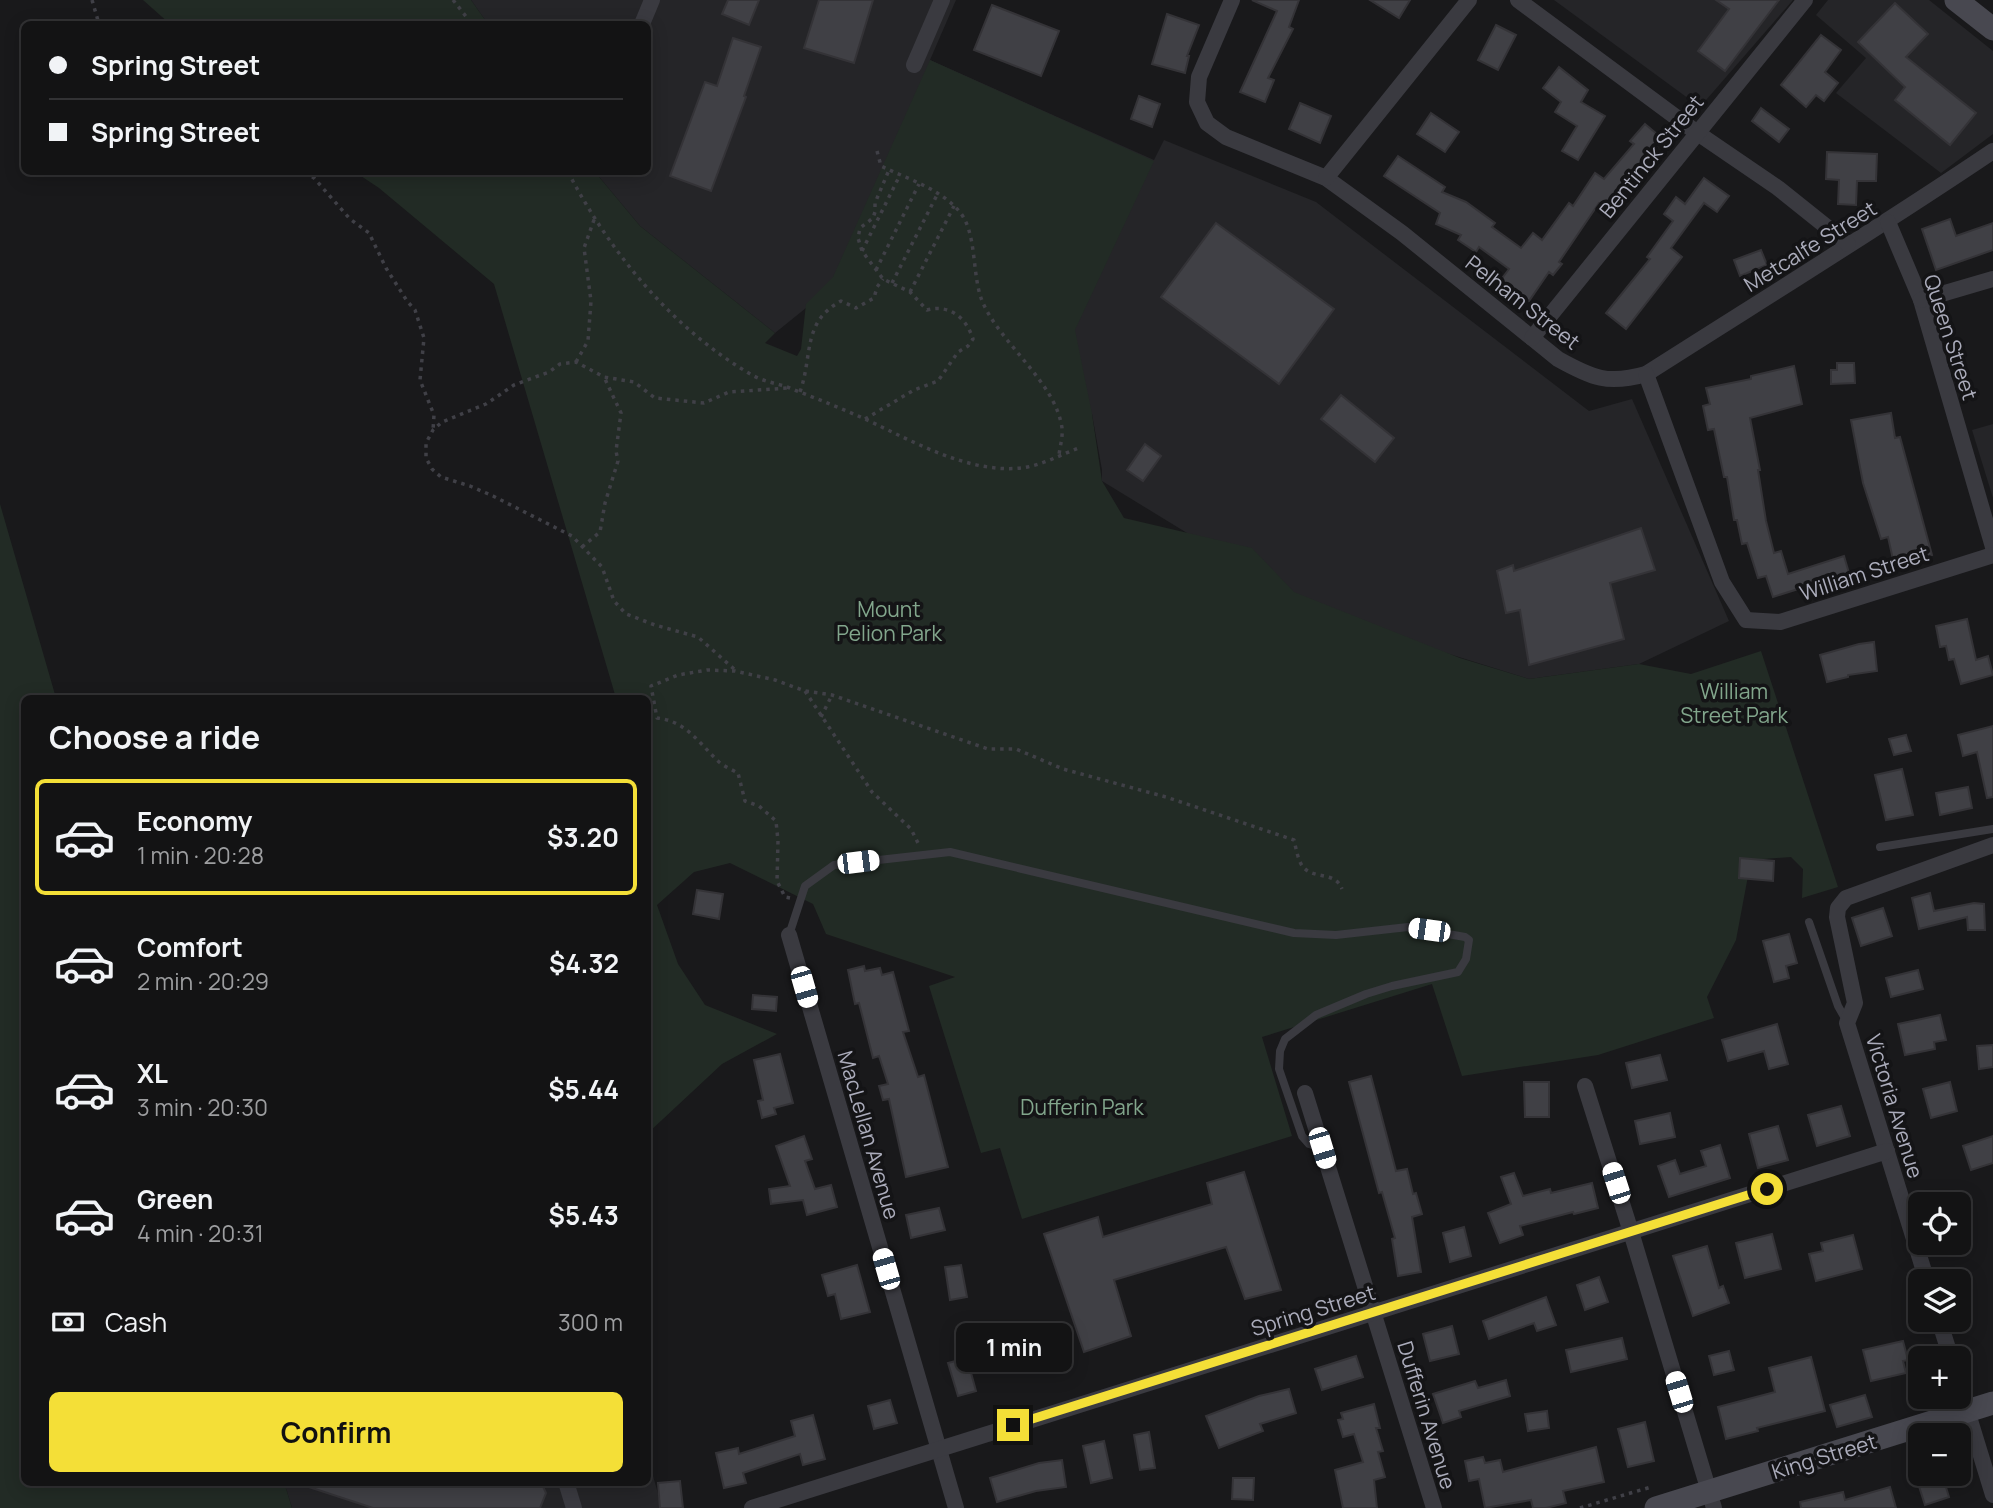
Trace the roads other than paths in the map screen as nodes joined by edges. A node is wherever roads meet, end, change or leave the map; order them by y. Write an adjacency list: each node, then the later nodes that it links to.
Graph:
1 (652, 0): 8 (street)
2 (942, 0): 10 (street)
3 (1232, 0): 13 (street, Pelham Street)
4 (1469, 0): 13 (street)
5 (1518, 0): 11 (street)
6 (1805, 0): 11 (street, Bentinck Street)
7 (1956, 0): 9 (street)
8 (643, 21)
9 (1993, 29)
10 (914, 65)
11 (1696, 132): 15 (street); 18 (street, Bentinck Street)
12 (1993, 150): 14 (street, Metcalfe Street)
13 (1326, 178): 18 (street, Pelham Street)
14 (1888, 222): 15 (street, Metcalfe Street); 17 (street, Queen Street)
15 (1848, 244): 19 (street, Metcalfe Street)
16 (1993, 279): 17 (street)
17 (1921, 300): 20 (street, Queen Street)
18 (1532, 338): 19 (street, Pelham Street)
19 (1646, 374): 21 (street, William Street)
20 (1993, 547)
21 (1993, 555)
22 (1993, 829): 24 (lane)
23 (1993, 845): 27 (street, Victoria Avenue)
24 (1880, 847)
25 (1809, 922): 27 (lane, Victoria Avenue)
26 (789, 935): 30 (lane); 37 (street, MacLellan Avenue)
27 (1847, 1023): 31 (street, Victoria Avenue)
28 (1585, 1086): 32 (street)
29 (1304, 1093): 30 (street, Dufferin Avenue)
30 (1322, 1148): 34 (street, Dufferin Avenue)
31 (1887, 1151): 32 (street, Spring Street); 33 (street, Victoria Avenue)
32 (1631, 1231): 34 (street, Spring Street); 40 (street)
33 (1923, 1269)
34 (1373, 1314): 37 (street, Spring Street); 44 (street, Dufferin Avenue)
35 (1993, 1403): 36 (street, King Street)
36 (1968, 1411): 39 (street); 40 (street, King Street)
37 (939, 1448): 42 (street, Spring Street); 43 (street, MacLellan Avenue)
38 (567, 1486): 41 (street)
39 (1993, 1494)
40 (1711, 1500): 45 (street, King Street)
41 (574, 1508)
42 (752, 1508)
43 (956, 1508)
44 (1434, 1508)
45 (1656, 1508)

